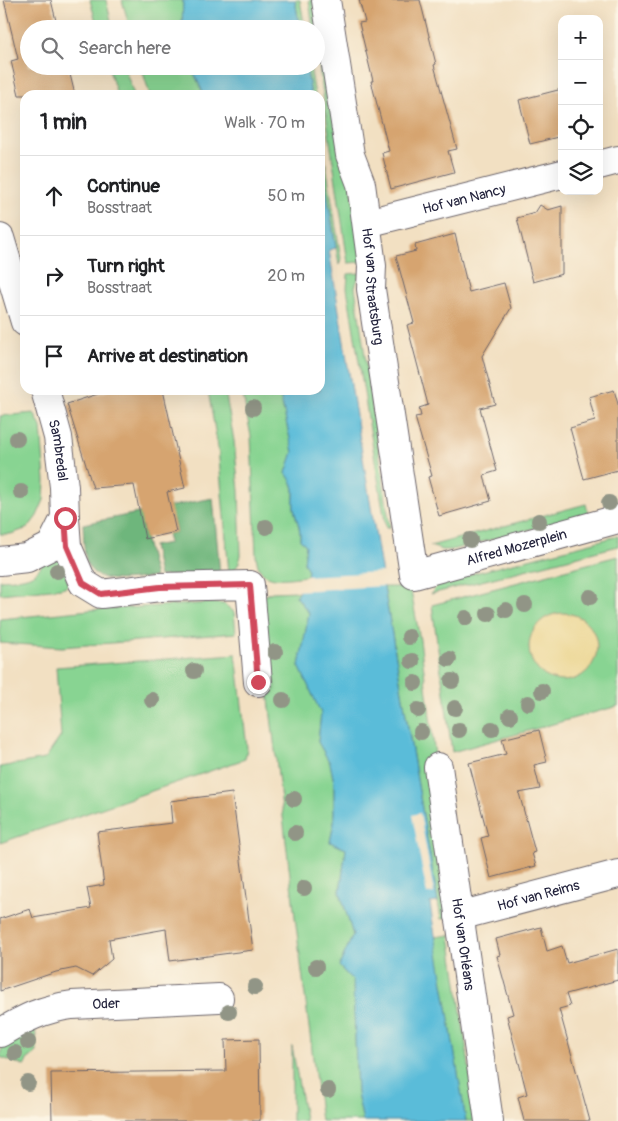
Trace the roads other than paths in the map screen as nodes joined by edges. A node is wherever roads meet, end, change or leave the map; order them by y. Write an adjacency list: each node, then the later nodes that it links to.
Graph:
1 (326, 0): 5 (street, Hof van Straatsburg)
2 (618, 160): 3 (street)
3 (603, 164)
4 (558, 175): 5 (street, Hof van Nancy)
5 (367, 223): 12 (street, Hof van Straatsburg)
6 (0, 238): 7 (street)
7 (20, 305)
8 (46, 395): 9 (street, Sambredal)
9 (65, 518): 11 (street, Sambredal); 13 (street)
10 (618, 519): 12 (street, Alfred Mozerplein)
11 (0, 561)
12 (414, 575)
13 (258, 682)
14 (438, 767): 16 (street, Hof van Orléans)
15 (618, 874): 16 (street, Hof van Reims)
16 (458, 916): 19 (street, Hof van Orléans)
17 (219, 998): 18 (street, Oder)
18 (0, 1033)
19 (489, 1121)

